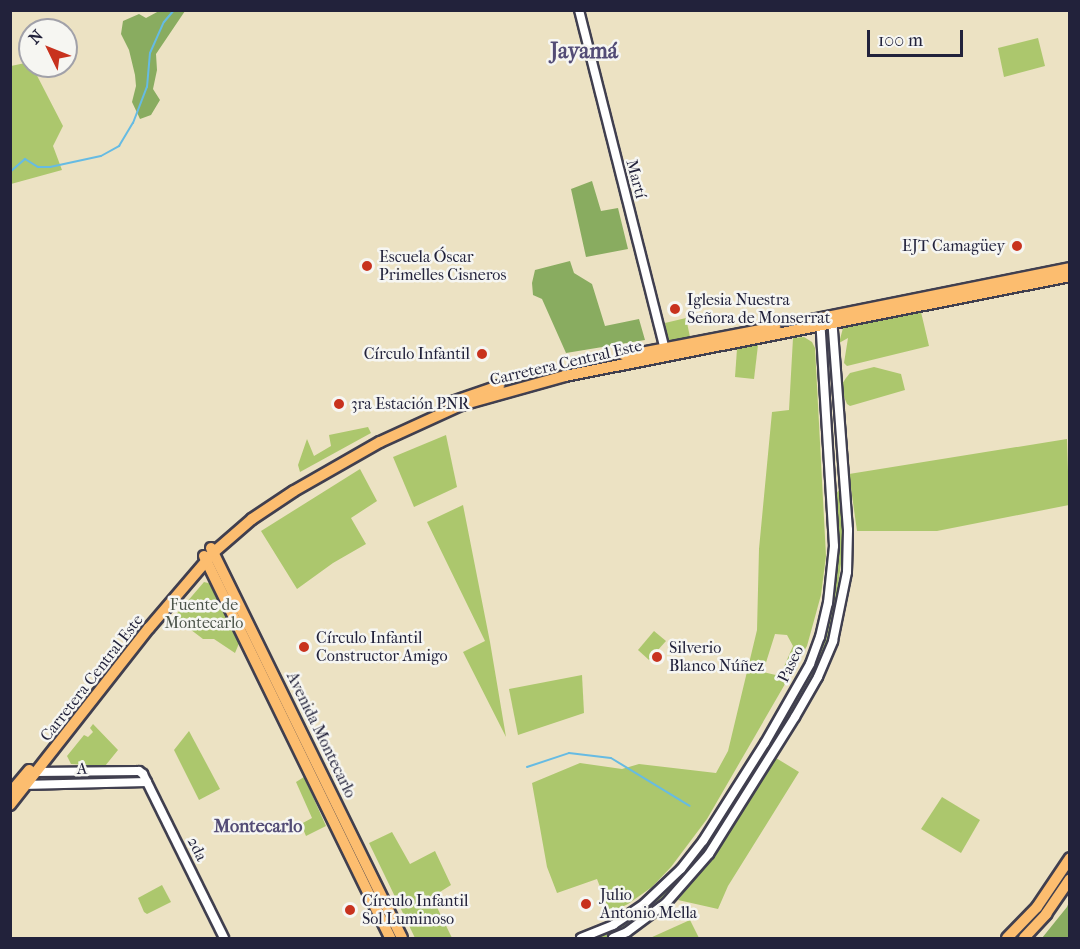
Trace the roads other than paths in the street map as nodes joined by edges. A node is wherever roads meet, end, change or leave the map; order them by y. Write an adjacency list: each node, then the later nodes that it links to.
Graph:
1 (579, 10): 6 (street, Martí)
2 (1070, 268): 4 (main road, Carretera Central Este)
3 (1070, 276): 4 (main road, Carretera Central Este)
4 (832, 319): 5 (main road, Carretera Central Este); 7 (street, Paseo)
5 (820, 321): 6 (main road, Carretera Central Este); 8 (street, Paseo)
6 (666, 352): 9 (main road, Carretera Central Este)
7 (846, 479): 8 (street); 21 (street, Paseo)
8 (831, 482): 20 (street, Paseo)
9 (208, 553): 10 (main road, Carretera Central Este); 18 (main road, Avenida Montecarlo); 19 (main road, Avenida Montecarlo)
10 (33, 772): 11 (street, A); 12 (main road, Carretera Central Este)
11 (145, 778): 12 (street, A); 17 (street, 2da)
12 (22, 785): 13 (main road, Carretera Central Este); 14 (main road, Carretera Central Este)
13 (10, 793)
14 (10, 805)
15 (1070, 858): 22 (main road)
16 (1070, 879): 23 (main road)
17 (224, 939)
18 (390, 939)
19 (402, 939)
20 (581, 939)
21 (613, 939)
22 (1007, 939)
23 (1024, 939)

